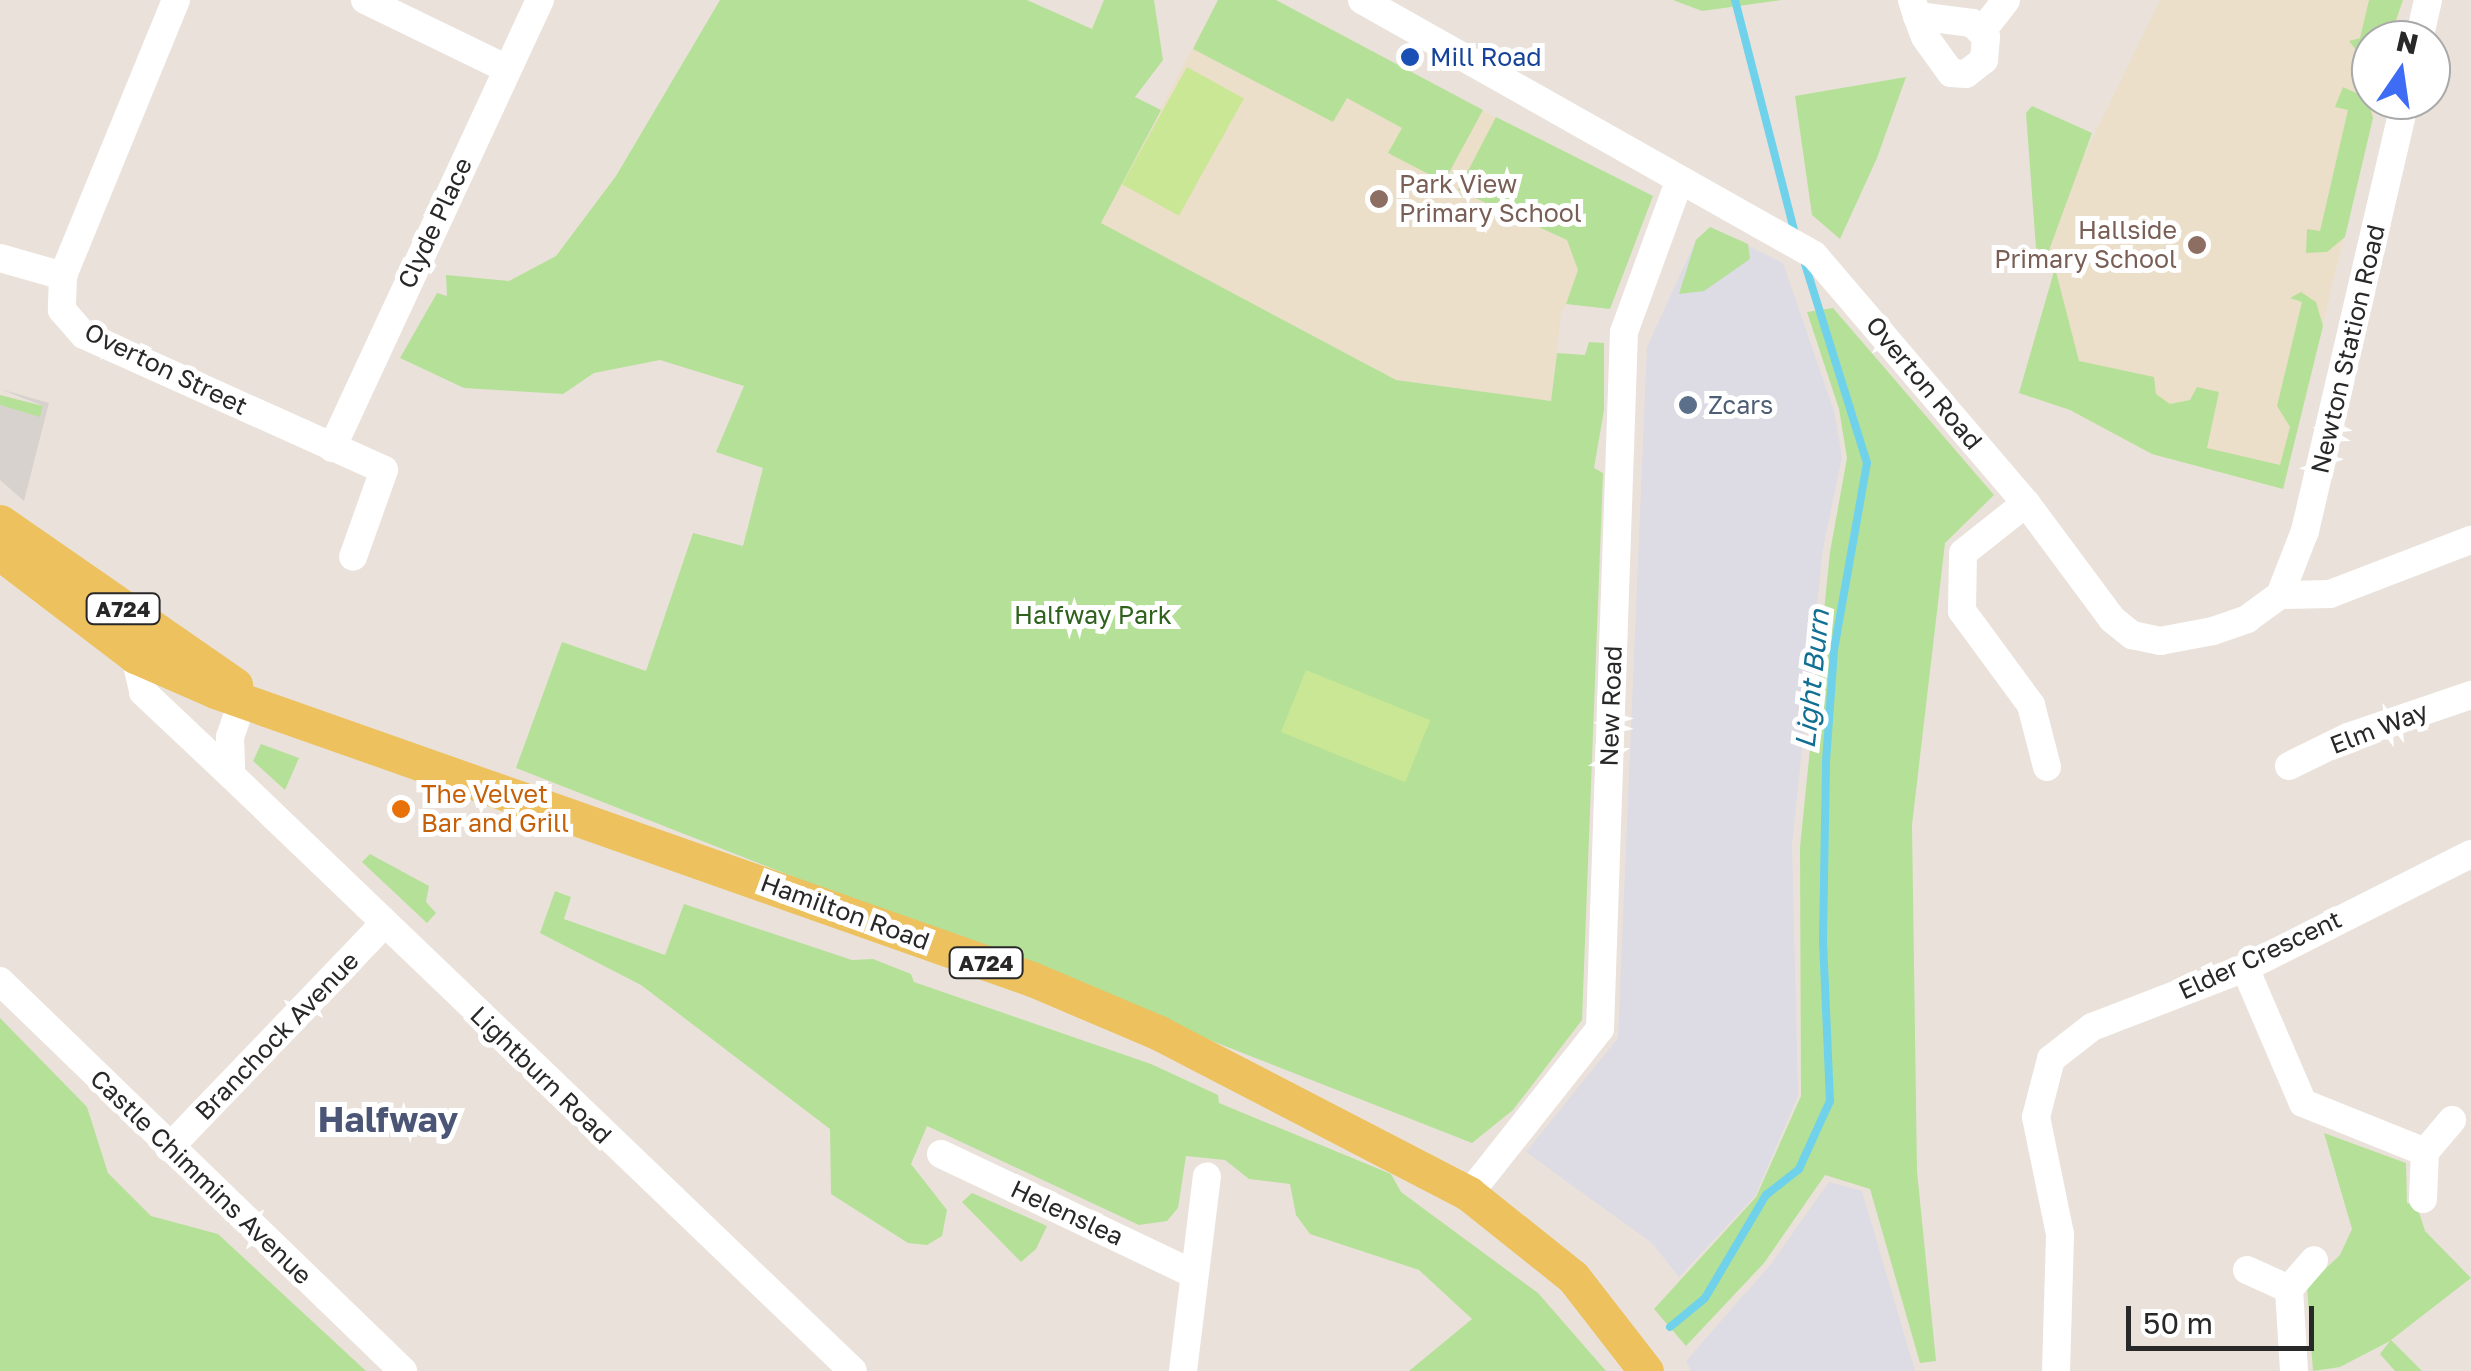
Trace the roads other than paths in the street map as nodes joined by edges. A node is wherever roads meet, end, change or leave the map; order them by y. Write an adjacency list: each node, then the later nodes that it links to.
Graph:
1 (176, 0): 12 (street)
2 (365, 0): 8 (street)
3 (540, 0): 8 (street, Clyde Place)
4 (1362, 0): 10 (street, Overton Road)
5 (2006, 0): 7 (street)
6 (1915, 8): 7 (street); 7 (street)
7 (1982, 30)
8 (508, 69): 13 (street, Clyde Place)
9 (2400, 120): 19 (street, Newton Station Road)
10 (1680, 182): 14 (street, Overton Road); 35 (street, New Road)
11 (0, 258): 12 (street)
12 (63, 276): 13 (street, Overton Street)
13 (332, 448): 18 (street, Overton Street)
14 (2026, 503): 19 (street, Overton Road); 24 (street)
15 (0, 522): 22 (main road, Hamilton Road / A724)
16 (2471, 540): 19 (street)
17 (0, 552): 20 (main road, Hamilton Road / A724)
18 (354, 558)
19 (2280, 595)
20 (135, 656): 22 (main road, Hamilton Road / A724); 25 (street, Lightburn Road)
21 (2471, 694): 23 (street, Elm Way)
22 (244, 698): 25 (street); 35 (main road, Hamilton Road / A724)
23 (2290, 766)
24 (2047, 767)
25 (231, 775): 27 (street, Lightburn Road)
26 (2471, 854): 28 (street, Elder Crescent)
27 (384, 924): 31 (street, Branchock Avenue); 42 (street, Lightburn Road)
28 (2244, 968): 32 (street); 45 (street, Elder Crescent)
29 (0, 981): 31 (street, Castle Chimmins Avenue)
30 (2452, 1120): 32 (street)
31 (169, 1148): 41 (street, Castle Chimmins Avenue)
32 (2425, 1152): 36 (street)
33 (941, 1154): 39 (street, Helenslea)
34 (1207, 1176): 39 (street)
35 (1468, 1194): 44 (main road, Hamilton Road / A724)
36 (2423, 1199)
37 (2314, 1260): 40 (street)
38 (2247, 1270): 40 (street)
39 (1192, 1273): 43 (street)
40 (2289, 1289): 46 (street)
41 (403, 1371)
42 (853, 1371)
43 (1183, 1371)
44 (1646, 1371)
45 (2056, 1371)
46 (2294, 1371)

